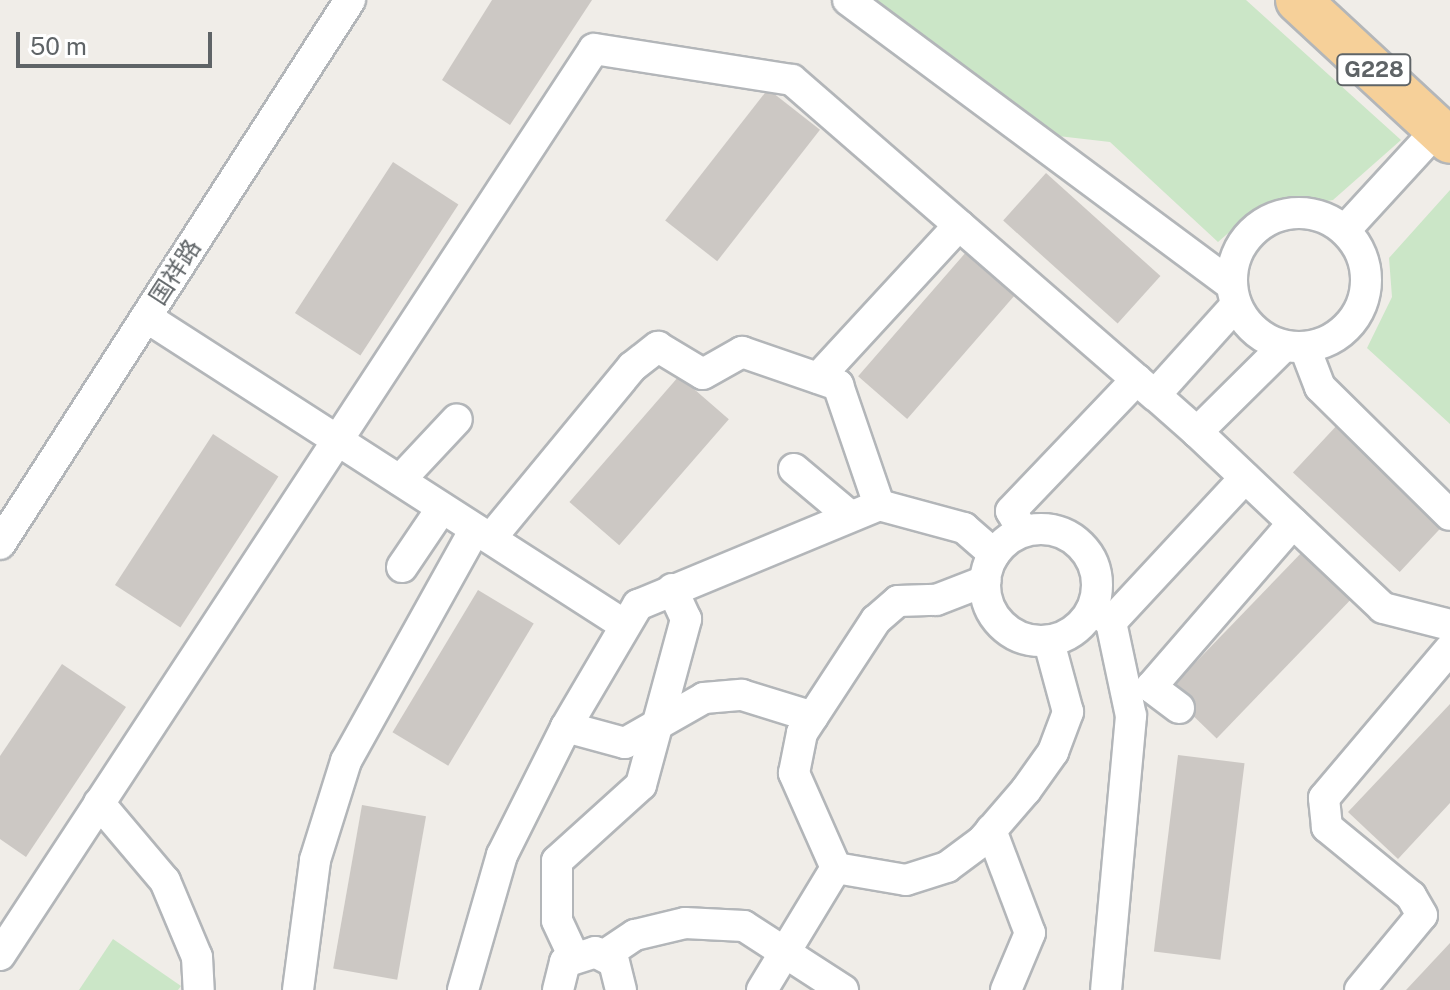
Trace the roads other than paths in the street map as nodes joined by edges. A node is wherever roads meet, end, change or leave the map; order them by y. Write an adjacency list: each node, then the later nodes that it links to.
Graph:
1 (350, 0): 8 (street, 国祥路)
2 (848, 0): 7 (street)
3 (1298, 0): 4 (highway, G228)
4 (1444, 135): 6 (street)
5 (959, 225): 10 (street); 11 (street); 14 (street)
6 (1345, 230): 7 (street); 9 (street)
7 (1234, 295): 9 (street); 11 (street)
8 (146, 317): 14 (street); 25 (street, 国祥路)
9 (1294, 347): 13 (street); 20 (street)
10 (818, 378): 18 (street); 24 (street)
11 (1146, 387): 13 (street); 23 (street)
12 (457, 419): 17 (street)
13 (1197, 432): 16 (street)
14 (333, 438): 17 (street); 38 (street)
15 (794, 469): 21 (street)
16 (1245, 478): 22 (street); 29 (street)
17 (400, 480): 19 (street)
18 (879, 505): 21 (street); 27 (street)
19 (442, 508): 24 (street); 26 (street)
20 (1450, 515)
21 (850, 516): 28 (street)
22 (1293, 523): 31 (street); 34 (street)
23 (1023, 531): 27 (street); 29 (street)
24 (483, 534): 30 (street); 47 (street)
25 (0, 544)
26 (402, 567)
27 (989, 567): 32 (street); 35 (street)
28 (672, 589): 30 (street); 36 (street)
29 (1102, 615): 32 (street); 53 (street)
30 (623, 624): 37 (street)
31 (1450, 625)
32 (1049, 642): 39 (street)
33 (1450, 649): 54 (street)
34 (1179, 708)
35 (813, 717): 36 (street); 40 (street)
36 (661, 723): 37 (street); 42 (street)
37 (566, 727): 48 (street)
38 (99, 803): 41 (street); 46 (street)
39 (991, 830): 40 (street); 52 (street)
40 (836, 868): 44 (street)
41 (0, 955)
42 (573, 955): 43 (street); 45 (street)
43 (605, 955): 44 (street); 49 (street)
44 (782, 956): 50 (street); 51 (street)
45 (548, 987)
46 (199, 990)
47 (298, 990)
48 (463, 990)
49 (621, 990)
50 (762, 990)
51 (843, 990)
52 (1006, 990)
53 (1106, 990)
54 (1360, 990)

